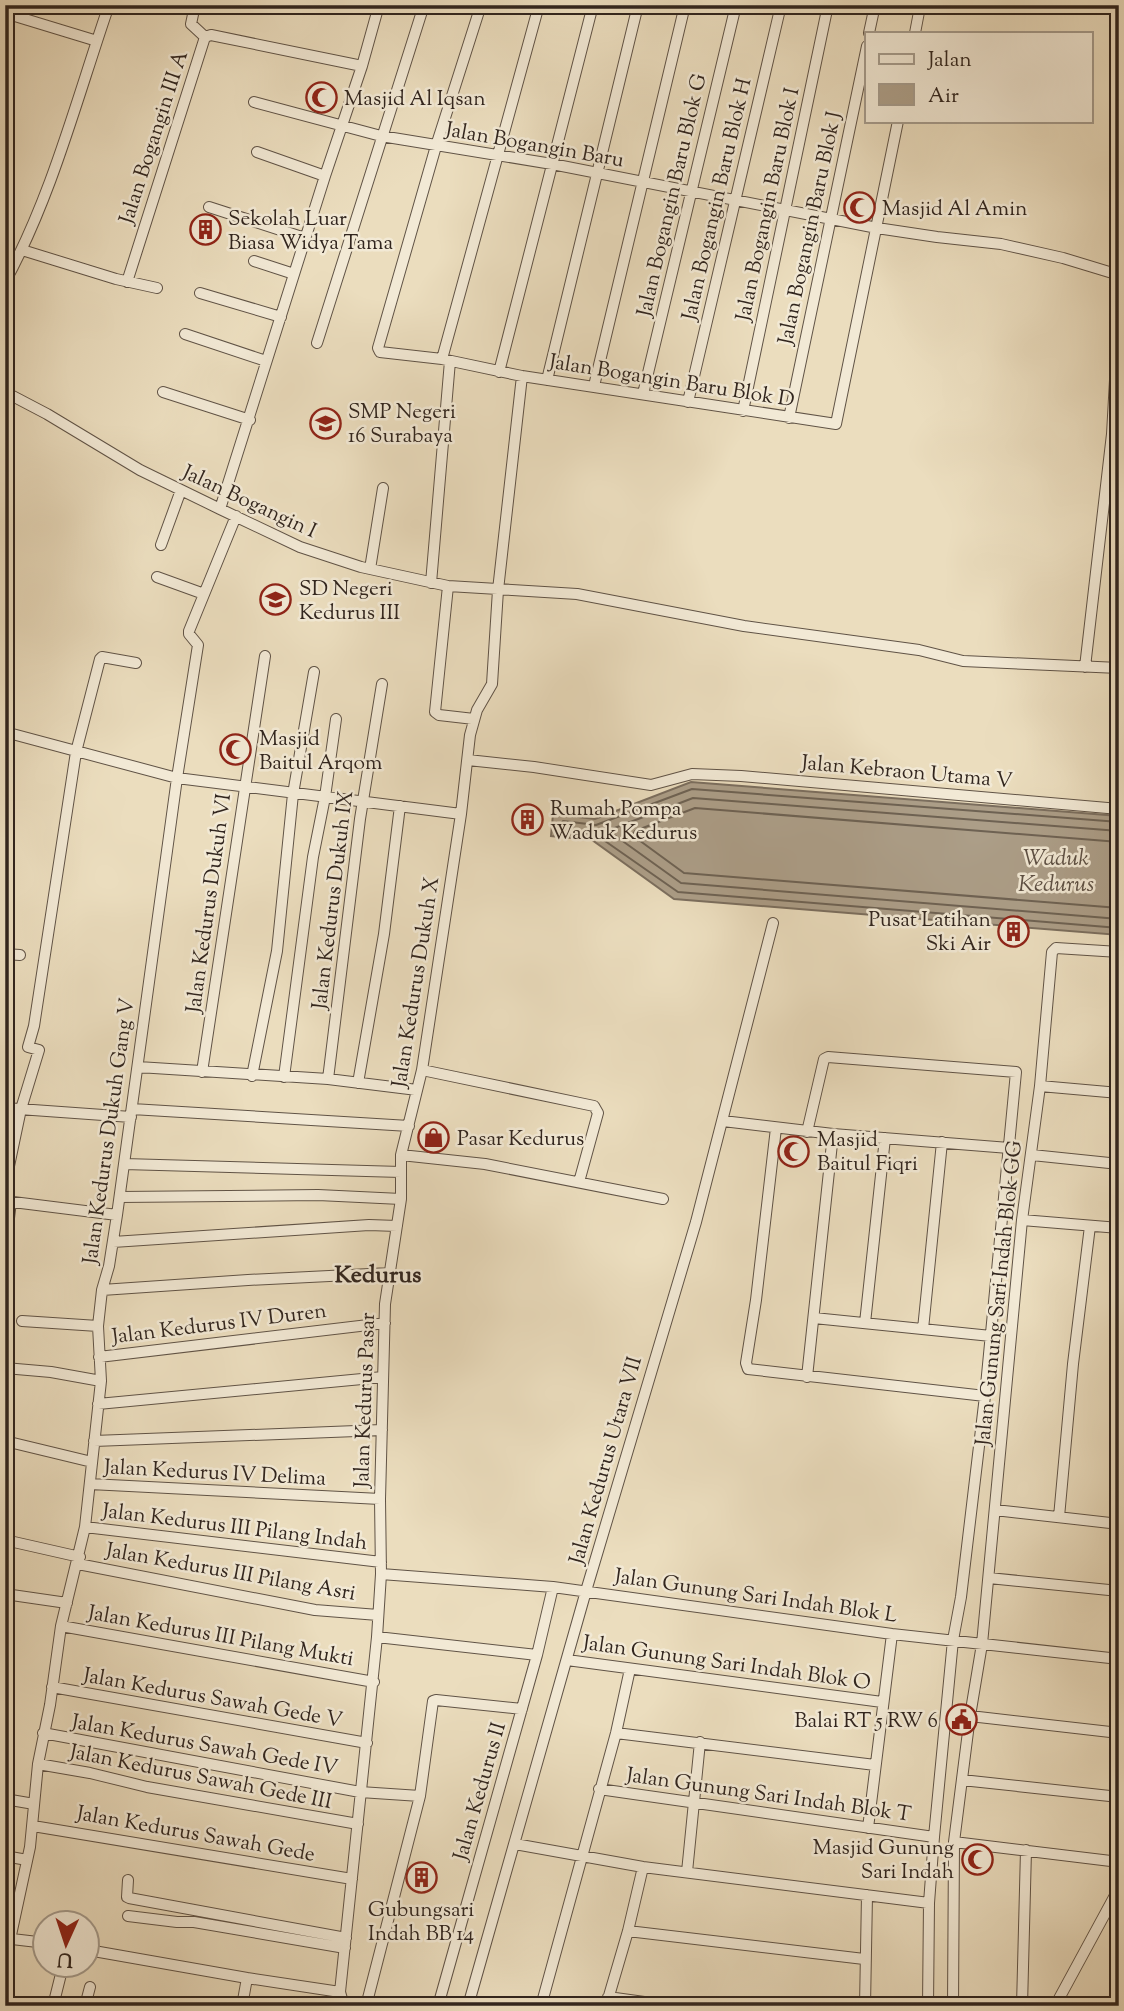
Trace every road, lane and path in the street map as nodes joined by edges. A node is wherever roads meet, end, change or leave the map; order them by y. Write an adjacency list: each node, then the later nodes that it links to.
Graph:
1 (109, 5): 19 (street)
2 (195, 5): 18 (street)
3 (379, 5): 21 (street)
4 (424, 5): 25 (street)
5 (481, 5): 26 (street)
6 (538, 5): 28 (street)
7 (593, 5): 29 (street)
8 (638, 5): 30 (street)
9 (685, 5): 32 (street)
10 (736, 5): 33 (street, Jalan Bogangin Baru Blok G)
11 (781, 5): 34 (street, Jalan Bogangin Baru Blok H)
12 (828, 5): 36 (street, Jalan Bogangin Baru Blok I)
13 (875, 5): 16 (street)
14 (919, 12): 17 (street)
15 (5, 13): 19 (street)
16 (869, 32)
17 (915, 32)
18 (205, 37): 21 (street, Jalan Bogangin III A); 45 (street, Jalan Bogangin III A)
19 (97, 41): 40 (street)
20 (865, 56): 37 (street, Jalan Bogangin Baru Blok J)
21 (362, 66): 24 (street)
22 (254, 102): 24 (street, Jalan Bogangin Baru)
23 (898, 122): 38 (street)
24 (343, 124): 25 (street, Jalan Bogangin Baru); 31 (street)
25 (381, 136): 26 (street, Jalan Bogangin Baru); 51 (street)
26 (436, 146): 28 (street, Jalan Bogangin Baru); 52 (street, Jalan Bogangin Baru Blok D)
27 (257, 152): 31 (street)
28 (498, 155): 29 (street, Jalan Bogangin Baru); 52 (street)
29 (552, 164): 30 (street, Jalan Bogangin Baru); 54 (street)
30 (598, 173): 32 (street, Jalan Bogangin Baru); 56 (street)
31 (325, 176): 39 (street)
32 (644, 183): 33 (street, Jalan Bogangin Baru); 57 (street)
33 (692, 192): 34 (street, Jalan Bogangin Baru); 60 (street, Jalan Bogangin Baru Blok G)
34 (735, 200): 36 (street, Jalan Bogangin Baru); 61 (street, Jalan Bogangin Baru Blok H)
35 (209, 207): 39 (street)
36 (786, 209): 37 (street, Jalan Bogangin Baru); 62 (street, Jalan Bogangin Baru Blok I)
37 (832, 218): 38 (street, Jalan Bogangin Baru); 63 (street, Jalan Bogangin Baru Blok J)
38 (877, 228): 43 (street, Jalan Bogangin Baru); 63 (street, Jalan Bogangin Baru Blok D)
39 (305, 238): 42 (street)
40 (22, 250): 44 (street); 45 (street)
41 (254, 261): 42 (street)
42 (294, 274): 49 (street)
43 (1119, 275)
44 (5, 282)
45 (128, 282): 46 (street)
46 (156, 288)
47 (200, 293): 49 (street)
48 (1119, 308): 78 (street)
49 (281, 317): 53 (street)
50 (185, 334): 53 (street)
51 (317, 343)
52 (446, 360): 54 (street, Jalan Bogangin Baru Blok D); 72 (street)
53 (266, 361): 64 (street)
54 (499, 372): 55 (street, Jalan Bogangin Baru Blok D)
55 (523, 376): 56 (street, Jalan Bogangin Baru Blok D); 74 (street, Jalan Kedurus Dukuh X)
56 (547, 380): 57 (street, Jalan Bogangin Baru Blok D)
57 (594, 386): 60 (street, Jalan Bogangin Baru Blok D)
58 (5, 392): 66 (street, Jalan Bogangin I)
59 (163, 392): 64 (street)
60 (643, 394): 61 (street, Jalan Bogangin Baru Blok D)
61 (688, 402): 62 (street, Jalan Bogangin Baru Blok D)
62 (743, 411): 63 (street, Jalan Bogangin Baru Blok D)
63 (789, 418)
64 (250, 419): 67 (street)
65 (383, 488): 70 (street)
66 (181, 490): 67 (street, Jalan Bogangin I); 69 (street)
67 (220, 509): 68 (street, Jalan Bogangin I)
68 (236, 516): 70 (street, Jalan Bogangin I); 75 (street)
69 (161, 545)
70 (370, 569): 72 (street, Jalan Bogangin I)
71 (157, 577): 75 (street)
72 (431, 583): 73 (street, Jalan Bogangin I)
73 (448, 586): 74 (street, Jalan Bogangin I); 83 (street)
74 (498, 590): 78 (street, Jalan Bogangin I); 83 (street, Jalan Kedurus Dukuh X)
75 (204, 594): 87 (street, Jalan Kedurus Dukuh Gang V)
76 (265, 656): 88 (street, Jalan Kedurus Dukuh VI)
77 (136, 663): 85 (street)
78 (1093, 667): 79 (street, Jalan Bogangin I)
79 (1119, 668)
80 (314, 672): 89 (street)
81 (382, 684): 91 (street, Jalan Kedurus Dukuh IX)
82 (337, 719): 90 (street)
83 (474, 719): 86 (street, Jalan Kedurus Dukuh X)
84 (5, 732): 85 (street)
85 (76, 752): 87 (street); 110 (street)
86 (468, 760): 93 (street, Jalan Kebraon Utama V); 94 (street, Jalan Kedurus Dukuh X)
87 (177, 778): 88 (street); 99 (street, Jalan Kedurus Dukuh Gang V)
88 (244, 787): 89 (street); 101 (street, Jalan Kedurus Dukuh VI)
89 (293, 794): 90 (street); 102 (street)
90 (325, 797): 91 (street); 103 (street)
91 (363, 803): 92 (street); 104 (street, Jalan Kedurus Dukuh IX)
92 (400, 806): 94 (street); 105 (street)
93 (1119, 810)
94 (461, 814): 100 (street, Jalan Kedurus Dukuh X)
95 (773, 923): 112 (street, Jalan Kedurus Utara VII)
96 (1119, 952): 106 (street, Jalan Gunung Sari Indah Blok GG)
97 (5, 954): 98 (street)
98 (20, 955)
99 (138, 1067): 101 (street); 111 (street, Jalan Kedurus Dukuh Gang V)
100 (422, 1070): 107 (street, Jalan Kedurus Dukuh X); 125 (street)
101 (202, 1072): 102 (street)
102 (252, 1076): 103 (street)
103 (284, 1077): 104 (street)
104 (328, 1079): 105 (street)
105 (358, 1083): 107 (street)
106 (1040, 1086): 108 (street); 120 (street, Jalan Gunung Sari Indah Blok GG)
107 (417, 1090): 113 (street, Jalan Kedurus Dukuh X)
108 (1119, 1093)
109 (5, 1108): 110 (street)
110 (21, 1109): 111 (street); 126 (street)
111 (132, 1113): 113 (street); 122 (street, Jalan Kedurus Dukuh Gang V)
112 (723, 1121): 114 (street); 170 (street, Jalan Kedurus Utara VII)
113 (409, 1126): 121 (street, Jalan Kedurus Dukuh X)
114 (776, 1128): 115 (street); 150 (street)
115 (807, 1132): 116 (street); 119 (street)
116 (832, 1134): 117 (street); 140 (street)
117 (885, 1138): 118 (street); 143 (street)
118 (942, 1142): 119 (street); 145 (street)
119 (1009, 1147): 146 (street)
120 (1032, 1155): 123 (street); 132 (street, Jalan Gunung Sari Indah Blok GG)
121 (401, 1156): 124 (street, Jalan Kedurus Pasar); 125 (street)
122 (124, 1164): 124 (street); 127 (street, Jalan Kedurus Dukuh Gang V)
123 (1119, 1164)
124 (401, 1172): 128 (street, Jalan Kedurus Pasar)
125 (579, 1182): 129 (street)
126 (5, 1185)
127 (120, 1197): 128 (street); 131 (street, Jalan Kedurus Dukuh Gang V)
128 (401, 1199): 133 (street, Jalan Kedurus Pasar)
129 (663, 1199)
130 (8, 1201): 131 (street); 137 (street)
131 (117, 1215): 136 (street, Jalan Kedurus Dukuh Gang V)
132 (1022, 1220): 134 (street); 160 (street, Jalan Gunung Sari Indah Blok GG)
133 (397, 1226): 136 (street); 138 (street, Jalan Kedurus Pasar)
134 (1090, 1226): 135 (street); 161 (street)
135 (1119, 1228)
136 (113, 1242): 139 (street, Jalan Kedurus Dukuh Gang V)
137 (5, 1252)
138 (390, 1273): 139 (street); 142 (street, Jalan Kedurus Pasar)
139 (102, 1290): 144 (street, Jalan Kedurus Dukuh Gang V)
140 (814, 1318): 143 (street); 150 (street)
141 (22, 1321): 144 (street)
142 (385, 1323): 147 (street, Jalan Kedurus IV Duren); 149 (street, Jalan Kedurus Pasar)
143 (865, 1323): 145 (street)
144 (98, 1325): 147 (street, Jalan Kedurus Dukuh Gang V)
145 (923, 1329): 146 (street)
146 (990, 1336): 152 (street)
147 (99, 1357): 151 (street, Jalan Kedurus Dukuh Gang V)
148 (5, 1368): 151 (street)
149 (383, 1377): 153 (street); 154 (street, Jalan Kedurus Pasar)
150 (807, 1377): 152 (street)
151 (101, 1381): 153 (street, Jalan Kedurus Dukuh Gang V)
152 (985, 1396): 178 (street)
153 (98, 1404): 156 (street, Jalan Kedurus Dukuh Gang V)
154 (382, 1430): 156 (street); 159 (street, Jalan Kedurus Pasar)
155 (5, 1441): 157 (street)
156 (94, 1441): 157 (street, Jalan Kedurus Dukuh Gang V)
157 (92, 1462): 158 (street, Jalan Kedurus Dukuh Gang V)
158 (90, 1484): 159 (street, Jalan Kedurus IV Delima); 163 (street, Jalan Kedurus Dukuh Gang V)
159 (380, 1499): 166 (street, Jalan Kedurus Pasar)
160 (995, 1510): 161 (street); 168 (street, Jalan Gunung Sari Indah Blok GG)
161 (1059, 1517): 162 (street)
162 (1119, 1524)
163 (85, 1527): 165 (street, Jalan Kedurus Dukuh Gang V); 166 (street, Jalan Kedurus III Pilang Indah)
164 (5, 1540): 165 (street, Jalan Kedurus III Pilang Asri)
165 (79, 1560): 173 (street, Jalan Kedurus Dukuh Gang V); 174 (street, Jalan Kedurus III Pilang Asri)
166 (381, 1562): 167 (street)
167 (381, 1574): 169 (street, Jalan Gunung Sari Indah Blok L); 174 (street)
168 (989, 1578): 171 (street); 179 (street, Jalan Gunung Sari Indah Blok GG)
169 (553, 1587): 170 (street, Jalan Gunung Sari Indah Blok L); 180 (street, Jalan Kedurus II)
170 (586, 1591): 176 (street, Jalan Gunung Sari Indah Blok L); 181 (street, Jalan Kedurus Utara VII)
171 (1119, 1591)
172 (5, 1594): 173 (street)
173 (67, 1603): 175 (street, Jalan Kedurus Dukuh Gang V)
174 (378, 1615): 177 (street)
175 (61, 1626): 184 (street, Jalan Kedurus III Pilang Mukti); 185 (street, Jalan Kedurus Dukuh Gang V)
176 (892, 1634): 178 (street, Jalan Gunung Sari Indah Blok L); 186 (street)
177 (377, 1637): 180 (street); 184 (street)
178 (953, 1640): 179 (street, Jalan Gunung Sari Indah Blok L); 207 (street)
179 (982, 1644): 182 (street, Jalan Gunung Sari Indah Blok L); 188 (street, Jalan Gunung Sari Indah Blok GG)
180 (537, 1656): 187 (street, Jalan Kedurus II)
181 (567, 1660): 183 (street, Jalan Gunung Sari Indah Blok O); 209 (street, Jalan Kedurus Utara VII)
182 (1119, 1660)
183 (630, 1669): 186 (street, Jalan Gunung Sari Indah Blok O); 190 (street)
184 (374, 1682): 193 (street)
185 (52, 1687): 189 (street, Jalan Kedurus Dukuh Gang V); 193 (street, Jalan Kedurus Sawah Gede V)
186 (882, 1702): 195 (street)
187 (522, 1710): 199 (street); 238 (street, Jalan Kedurus II)
188 (970, 1716): 191 (street); 196 (street, Jalan Gunung Sari Indah Blok GG)
189 (43, 1733): 194 (street, Jalan Kedurus Dukuh Gang V); 198 (street, Jalan Kedurus Sawah Gede IV)
190 (615, 1733): 192 (street); 197 (street)
191 (1119, 1733)
192 (700, 1742): 195 (street); 202 (street)
193 (367, 1743): 198 (street)
194 (38, 1764): 203 (street, Jalan Kedurus Dukuh Gang V); 204 (street, Jalan Kedurus Sawah Gede III)
195 (875, 1765): 206 (street)
196 (962, 1780): 200 (street); 208 (street, Jalan Gunung Sari Indah Blok GG)
197 (599, 1789): 202 (street, Jalan Gunung Sari Indah Blok T); 211 (street)
198 (360, 1792): 199 (street); 204 (street)
199 (420, 1796): 237 (street)
200 (1119, 1797)
201 (5, 1799): 203 (street)
202 (694, 1803): 206 (street, Jalan Gunung Sari Indah Blok T); 216 (street)
203 (34, 1804): 205 (street, Jalan Kedurus Dukuh Gang V)
204 (358, 1824): 217 (street)
205 (33, 1826): 213 (street, Jalan Kedurus Dukuh Gang V); 217 (street, Jalan Kedurus Sawah Gede)
206 (868, 1828): 207 (street, Jalan Gunung Sari Indah Blok T)
207 (934, 1837): 221 (street)
208 (954, 1842): 210 (street); 244 (street, Jalan Gunung Sari Indah Blok GG)
209 (515, 1844): 211 (street); 239 (street, Jalan Kedurus Utara VII)
210 (1026, 1850): 214 (street); 245 (street)
211 (581, 1855): 215 (street); 240 (street)
212 (5, 1856): 213 (street)
213 (27, 1860): 224 (street, Jalan Kedurus Dukuh Gang V)
214 (1119, 1862)
215 (643, 1867): 216 (street); 223 (street)
216 (687, 1872): 220 (street)
217 (352, 1879): 225 (street)
218 (128, 1880): 225 (street)
219 (1119, 1888): 246 (street)
220 (867, 1895): 221 (street); 227 (street)
221 (929, 1903): 243 (street)
222 (128, 1916): 225 (street)
223 (628, 1931): 227 (street); 232 (street)
224 (32, 1941)
225 (345, 1943): 231 (street)
226 (102, 1952): 228 (street)
227 (864, 1959): 242 (street)
228 (247, 1978): 231 (street); 235 (street)
229 (59, 1980): 233 (street)
230 (90, 1987): 234 (street)
231 (341, 1992): 236 (street)
232 (607, 2001): 241 (street)
233 (53, 2006)
234 (85, 2006)
235 (242, 2006)
236 (344, 2006)
237 (366, 2006)
238 (439, 2006)
239 (468, 2006)
240 (541, 2006)
241 (673, 2006)
242 (865, 2006)
243 (929, 2006)
244 (953, 2006)
245 (1022, 2006)
246 (1055, 2006)

